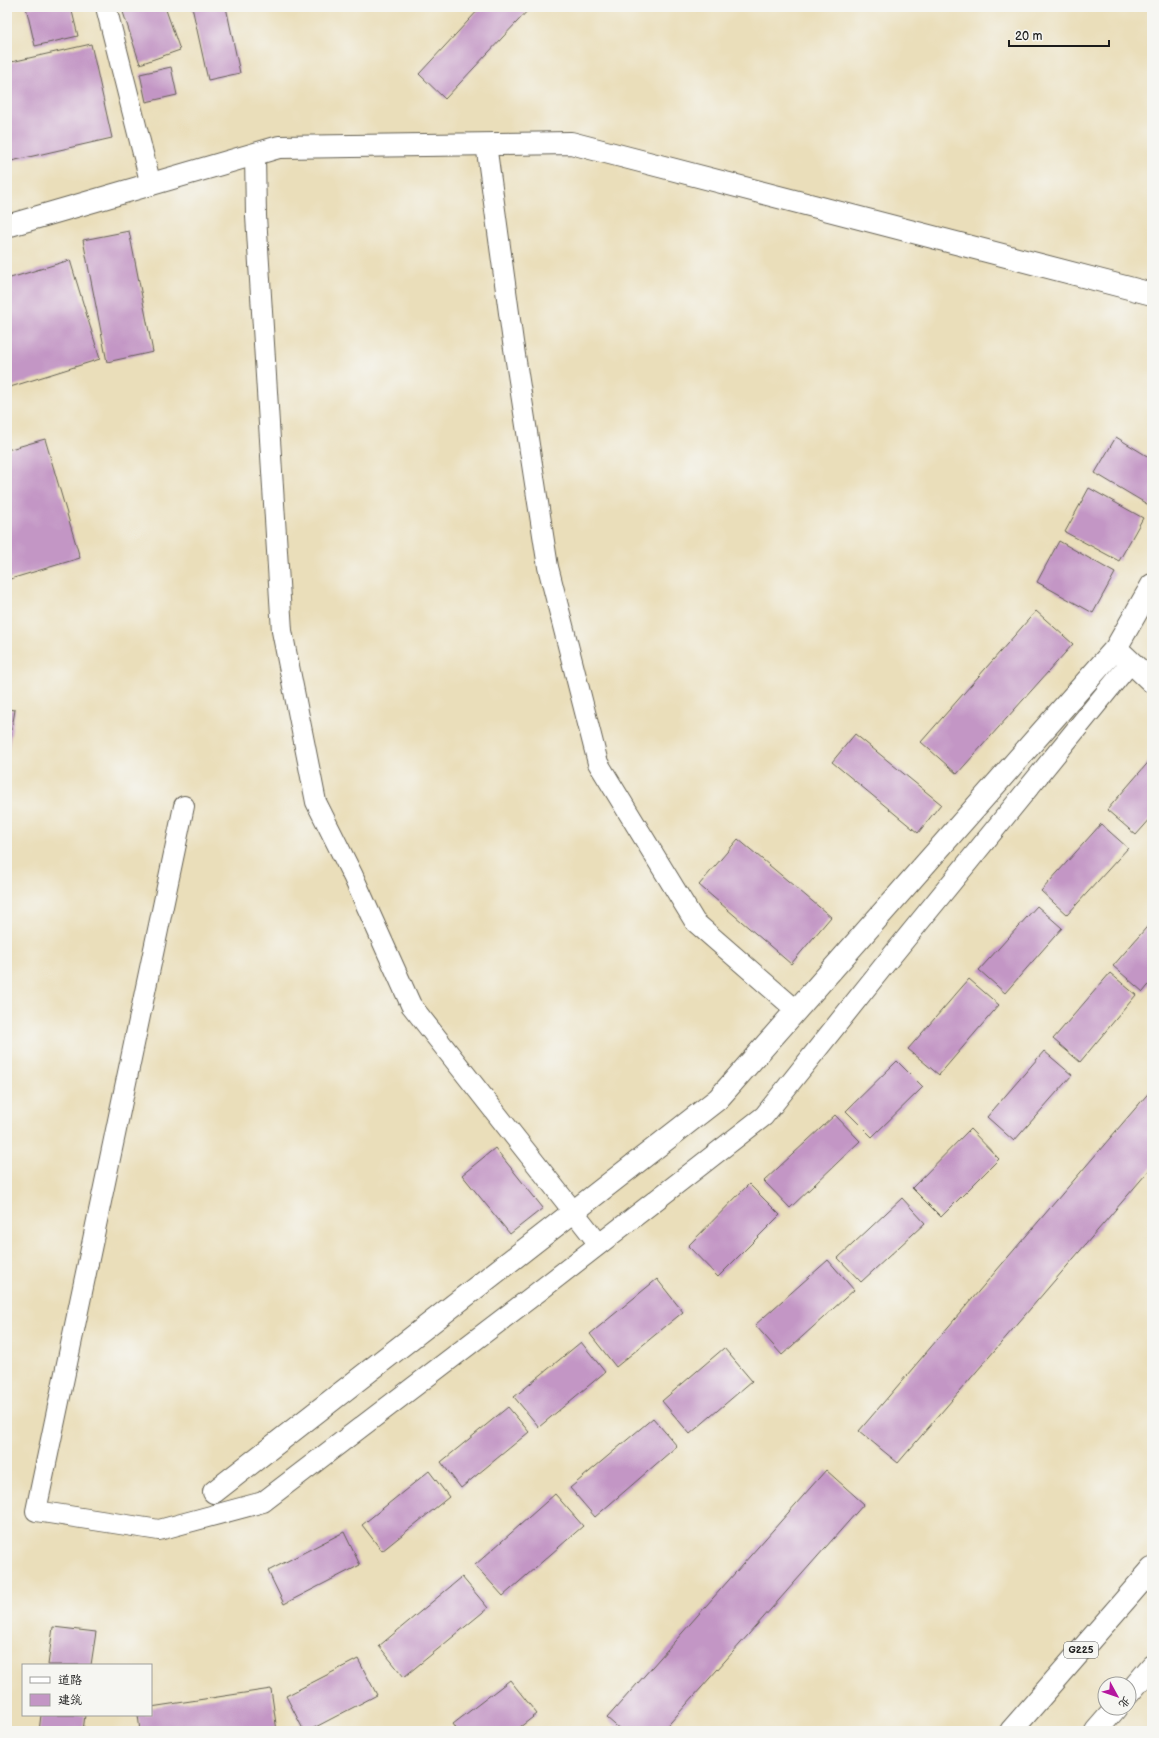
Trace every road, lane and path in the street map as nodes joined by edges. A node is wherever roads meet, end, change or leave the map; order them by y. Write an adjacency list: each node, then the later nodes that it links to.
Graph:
1 (106, 7): 4 (lane)
2 (486, 144): 3 (main road); 6 (main road); 11 (lane)
3 (255, 155): 4 (main road); 12 (lane)
4 (151, 185): 5 (main road)
5 (7, 226)
6 (1152, 294)
7 (1152, 585): 8 (main road)
8 (1123, 655): 9 (main road); 11 (main road); 13 (lane)
9 (1152, 682)
10 (184, 806): 13 (lane)
11 (796, 1010): 12 (main road)
12 (574, 1212): 13 (lane); 14 (main road)
13 (599, 1244)
14 (214, 1492)
15 (1152, 1569): 19 (main road, G225)
16 (1152, 1666): 17 (main road)
17 (1137, 1684)
18 (1109, 1716): 20 (main road)
19 (1011, 1731)
20 (1096, 1731)

